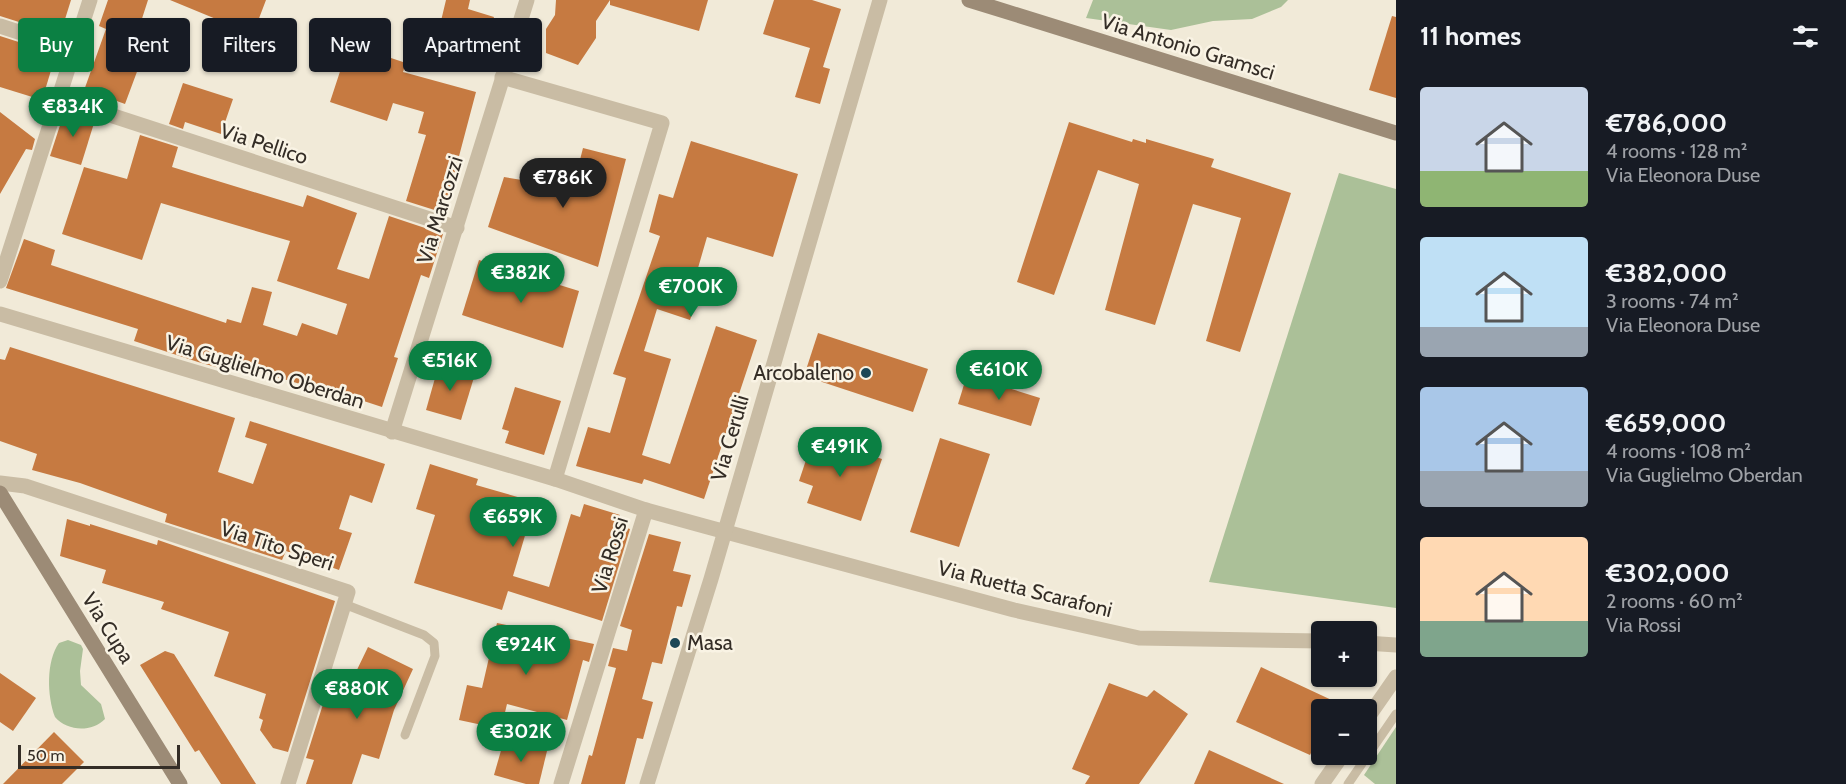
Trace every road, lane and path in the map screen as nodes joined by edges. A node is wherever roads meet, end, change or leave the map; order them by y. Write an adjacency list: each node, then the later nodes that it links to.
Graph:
1 (90, 0): 5 (street)
2 (527, 0): 9 (street, Via Marcozzi)
3 (880, 0): 20 (street, Via Cerulli)
4 (969, 0): 11 (street, Via Antonio Gramsci)
5 (84, 18)
6 (0, 26): 7 (street)
7 (18, 32)
8 (67, 72): 10 (street)
9 (502, 77): 12 (street, Via Marcozzi); 16 (street)
10 (58, 99): 12 (street, Via Pellico); 13 (street)
11 (1396, 133)
12 (457, 228): 15 (street, Via Marcozzi)
13 (0, 281)
14 (0, 314): 15 (street, Via Guglielmo Oberdan)
15 (392, 432): 16 (street, Via Guglielmo Oberdan)
16 (555, 479): 19 (street, Via Guglielmo Oberdan)
17 (0, 483): 21 (street, Via Tito Speri)
18 (0, 493): 30 (street, Via Cupa)
19 (646, 510): 20 (street, Via Guglielmo Oberdan); 32 (street, Via Rossi)
20 (725, 532): 22 (street, Via Ruetta Scarafoni); 33 (street, Via Cerulli)
21 (344, 604): 28 (lane); 31 (street, Via Tito Speri)
22 (1311, 641)
23 (1377, 644): 24 (street)
24 (1396, 645)
25 (1396, 677): 26 (street)
26 (1377, 704)
27 (1396, 714): 35 (lane)
28 (405, 735)
29 (1335, 765): 34 (street)
30 (180, 784)
31 (288, 784)
32 (561, 784)
33 (647, 784)
34 (1322, 784)
35 (1348, 784)

